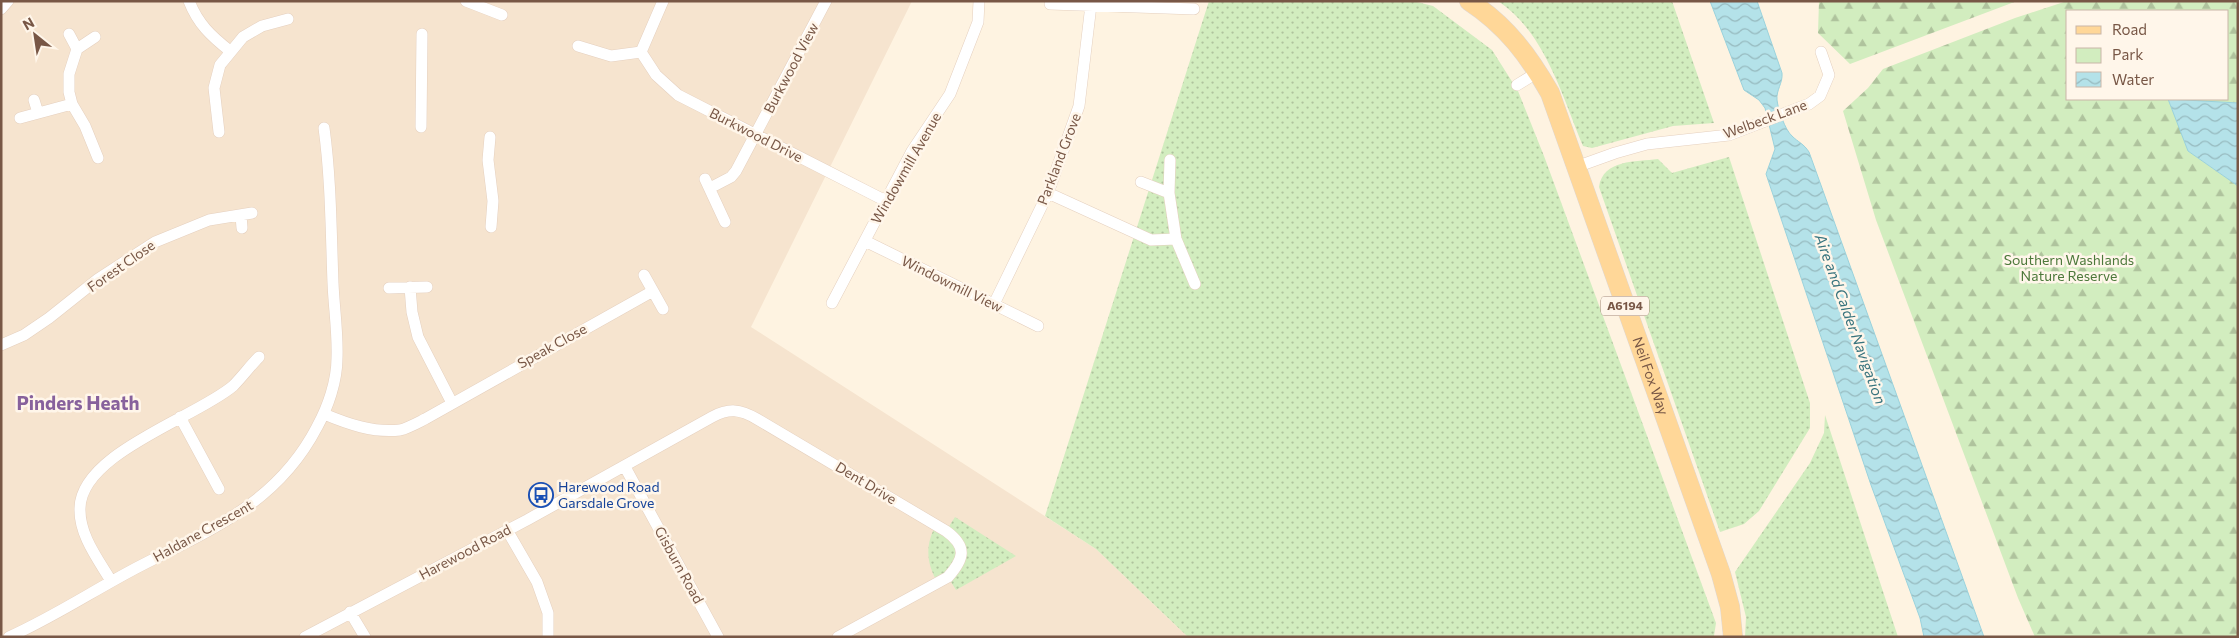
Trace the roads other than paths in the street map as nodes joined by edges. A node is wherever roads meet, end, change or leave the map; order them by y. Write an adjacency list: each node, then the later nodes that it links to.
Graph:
1 (8, 1): 10 (street)
2 (189, 1): 19 (street)
3 (466, 1): 12 (street)
4 (663, 1): 20 (street)
5 (826, 1): 31 (street, Burkwood View)
6 (980, 1): 39 (street, Windowmill Avenue)
7 (1469, 1): 22 (main road, Neil Fox Way / A6194)
8 (1050, 4): 9 (street)
9 (1091, 5): 11 (street); 38 (street, Parkland Grove)
10 (1, 9)
11 (1194, 9)
12 (502, 15)
13 (288, 19): 19 (street)
14 (68, 34): 18 (street)
15 (422, 34): 28 (street)
16 (95, 37): 18 (street)
17 (578, 46): 20 (street)
18 (76, 49): 25 (street)
19 (230, 51): 30 (street)
20 (640, 52): 31 (street, Burkwood Drive)
21 (1821, 52): 35 (street, Welbeck Lane)
22 (1538, 72): 23 (street); 35 (main road, Neil Fox Way / A6194)
23 (1517, 84)
24 (34, 100): 26 (street)
25 (72, 104): 26 (street); 33 (street)
26 (38, 113): 27 (street)
27 (20, 118)
28 (421, 127)
29 (324, 128): 58 (street, Haldane Crescent)
30 (219, 132)
31 (756, 135): 39 (street, Burkwood Drive); 40 (street, Burkwood View)
32 (490, 137): 42 (street)
33 (98, 158)
34 (1170, 160): 37 (street)
35 (1576, 167): 71 (main road, Neil Fox Way / A6194)
36 (1141, 182): 37 (street)
37 (1169, 192): 43 (street)
38 (1048, 193): 43 (street); 52 (street, Parkland Grove)
39 (886, 201): 44 (street, Windowmill Avenue)
40 (725, 222)
41 (242, 228): 55 (street, Forest Close)
42 (491, 228)
43 (1176, 239): 46 (street)
44 (865, 241): 51 (street, Windowmill Avenue); 52 (street, Windowmill View)
45 (644, 274): 50 (street)
46 (1195, 284)
47 (410, 287): 48 (street); 49 (street); 57 (street)
48 (427, 287)
49 (389, 288)
50 (652, 290): 53 (street); 57 (street, Speak Close)
51 (832, 303)
52 (994, 304): 54 (street, Windowmill View)
53 (663, 309)
54 (1038, 326)
55 (1, 345)
56 (259, 357): 59 (street)
57 (452, 403): 58 (street, Speak Close)
58 (324, 414): 63 (street, Haldane Crescent)
59 (180, 417): 61 (street); 63 (street)
60 (625, 467): 62 (street, Harewood Road); 69 (street, Gisburn Road); 70 (street, Dent Drive)
61 (219, 489)
62 (507, 530): 64 (street, Harewood Road); 68 (street)
63 (111, 581): 65 (street, Haldane Crescent)
64 (350, 612): 66 (street, Harewood Road); 67 (street)
65 (9, 637)
66 (305, 637)
67 (364, 637)
68 (548, 637)
69 (718, 637)
70 (838, 637)
71 (1733, 637)

